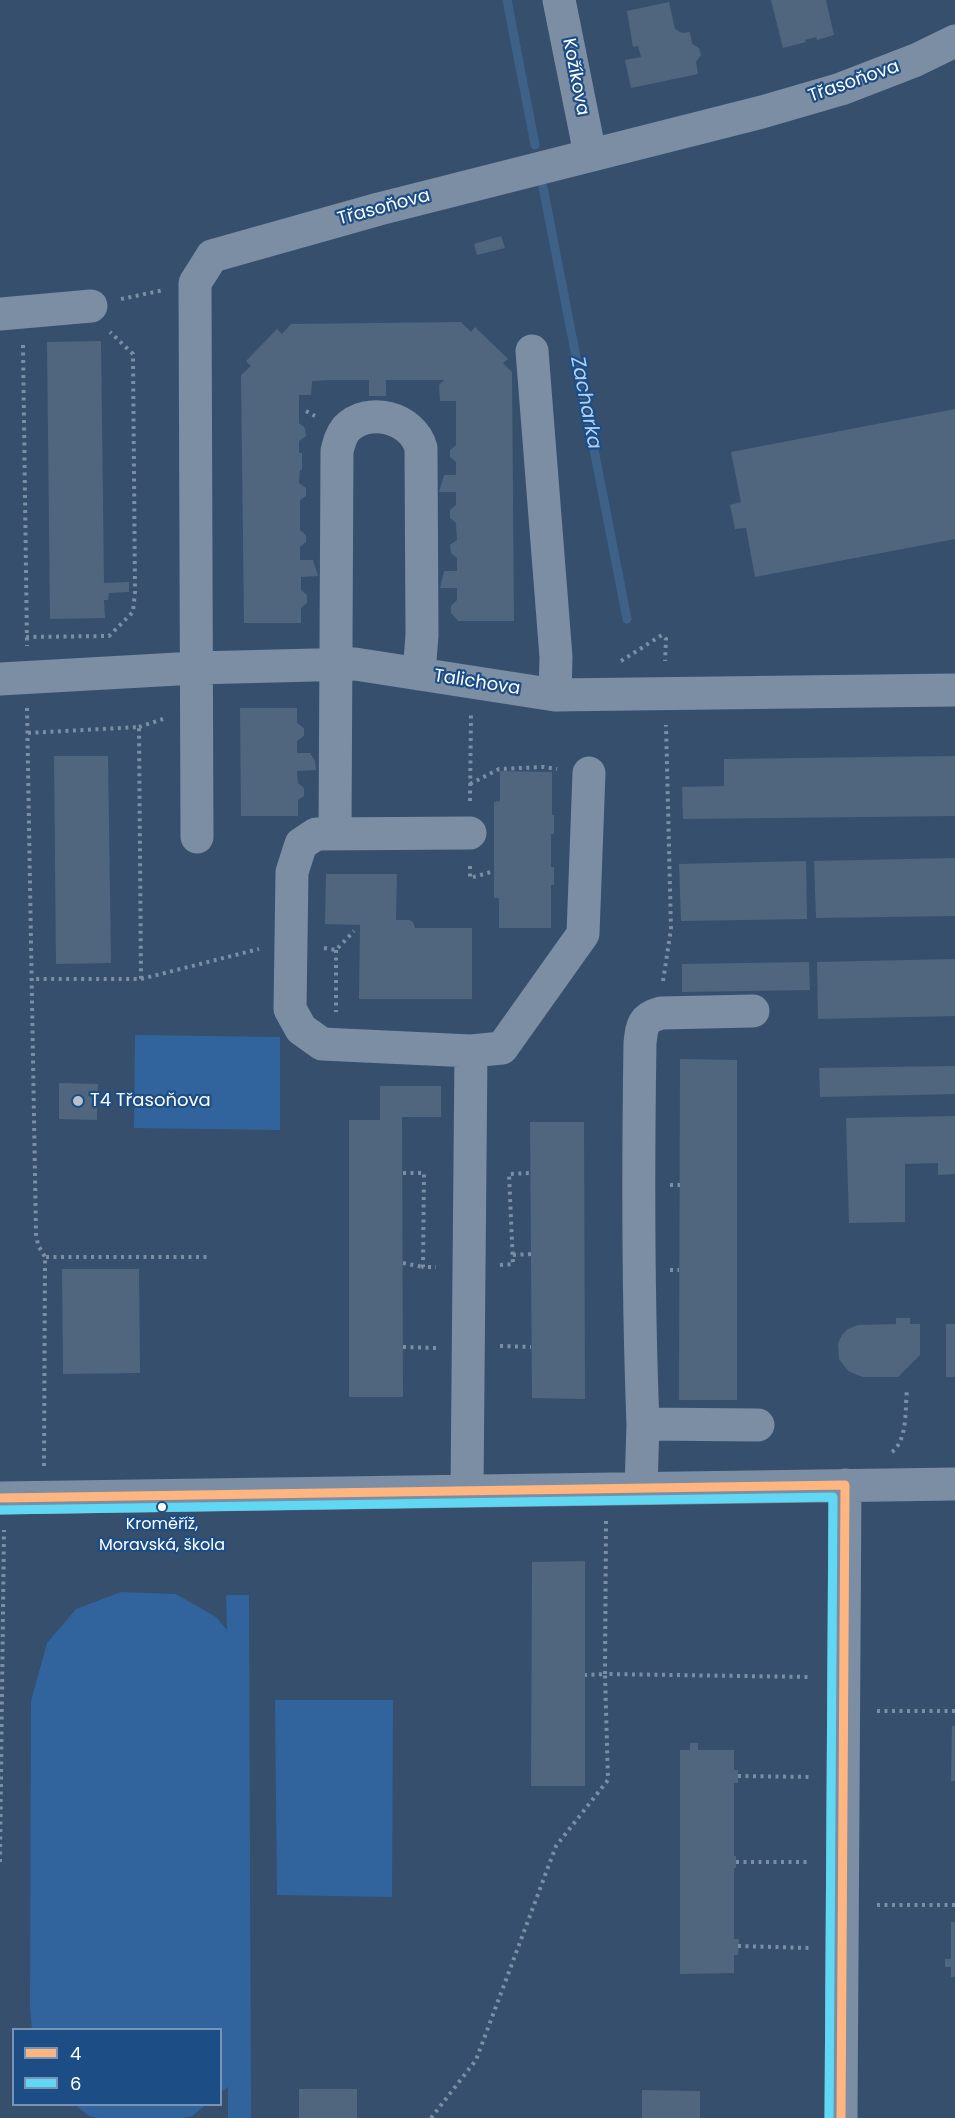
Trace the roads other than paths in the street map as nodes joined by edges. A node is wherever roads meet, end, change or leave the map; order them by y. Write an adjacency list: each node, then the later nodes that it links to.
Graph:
1 (560, 0): 3 (street, Kožíkova)
2 (955, 41): 3 (street, Třasoňova)
3 (590, 154): 8 (street, Třasoňova)
4 (11, 313): 5 (street)
5 (100, 318)
6 (532, 351): 12 (street)
7 (336, 665): 8 (street, Talichova); 9 (street, Talichova); 9 (street); 15 (street)
8 (195, 668): 10 (street, Talichova); 16 (street)
9 (419, 674): 12 (street, Talichova)
10 (13, 678)
11 (955, 690): 12 (street, Talichova)
12 (555, 695)
13 (589, 776): 18 (street)
14 (470, 832): 15 (street)
15 (335, 834): 18 (street)
16 (197, 837)
17 (753, 1011): 19 (street)
18 (471, 1051): 24 (street)
19 (643, 1424): 20 (street); 23 (street)
20 (758, 1425)
21 (955, 1484): 22 (street)
22 (845, 1485): 23 (street); 26 (street)
23 (642, 1488): 24 (street)
24 (467, 1490): 25 (street)
25 (2, 1514)
26 (841, 2118)

